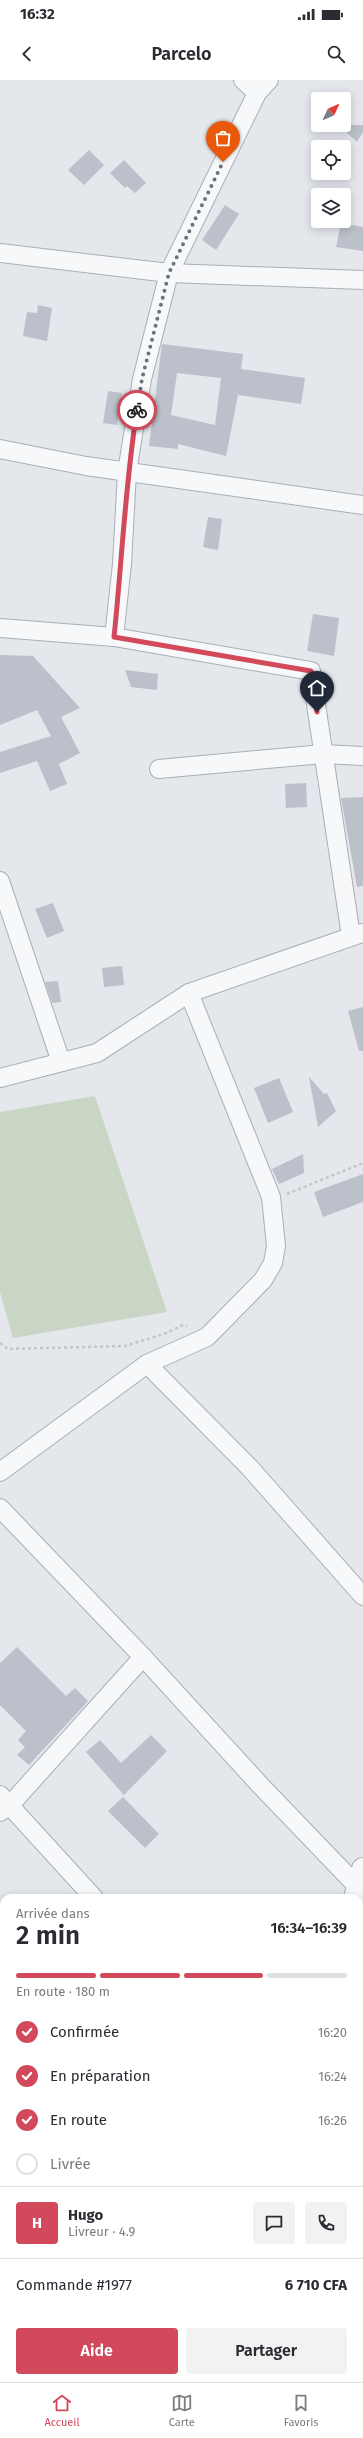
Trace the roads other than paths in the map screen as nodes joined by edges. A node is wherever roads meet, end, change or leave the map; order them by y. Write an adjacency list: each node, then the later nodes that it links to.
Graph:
1 (243, 80): 3 (street)
2 (269, 80): 3 (street)
3 (257, 93): 5 (street)
4 (0, 253): 5 (street)
5 (169, 273): 6 (street); 8 (street)
6 (363, 280)
7 (0, 449): 8 (street)
8 (127, 472): 9 (street); 11 (street)
9 (363, 505)
10 (0, 628): 11 (street)
11 (114, 637): 12 (street)
12 (323, 754): 13 (street); 14 (street); 16 (street)
13 (363, 756)
14 (159, 769)
15 (0, 881): 18 (street)
16 (357, 934): 17 (street)
17 (189, 993): 18 (street); 20 (street)
18 (61, 1062): 19 (street)
19 (0, 1078)
20 (147, 1364): 21 (street); 23 (street)
21 (0, 1472)
22 (0, 1508): 24 (street)
23 (363, 1596)
24 (143, 1657): 25 (street); 26 (street)
25 (3, 1804): 27 (street)
26 (359, 1885)
27 (90, 1894)

